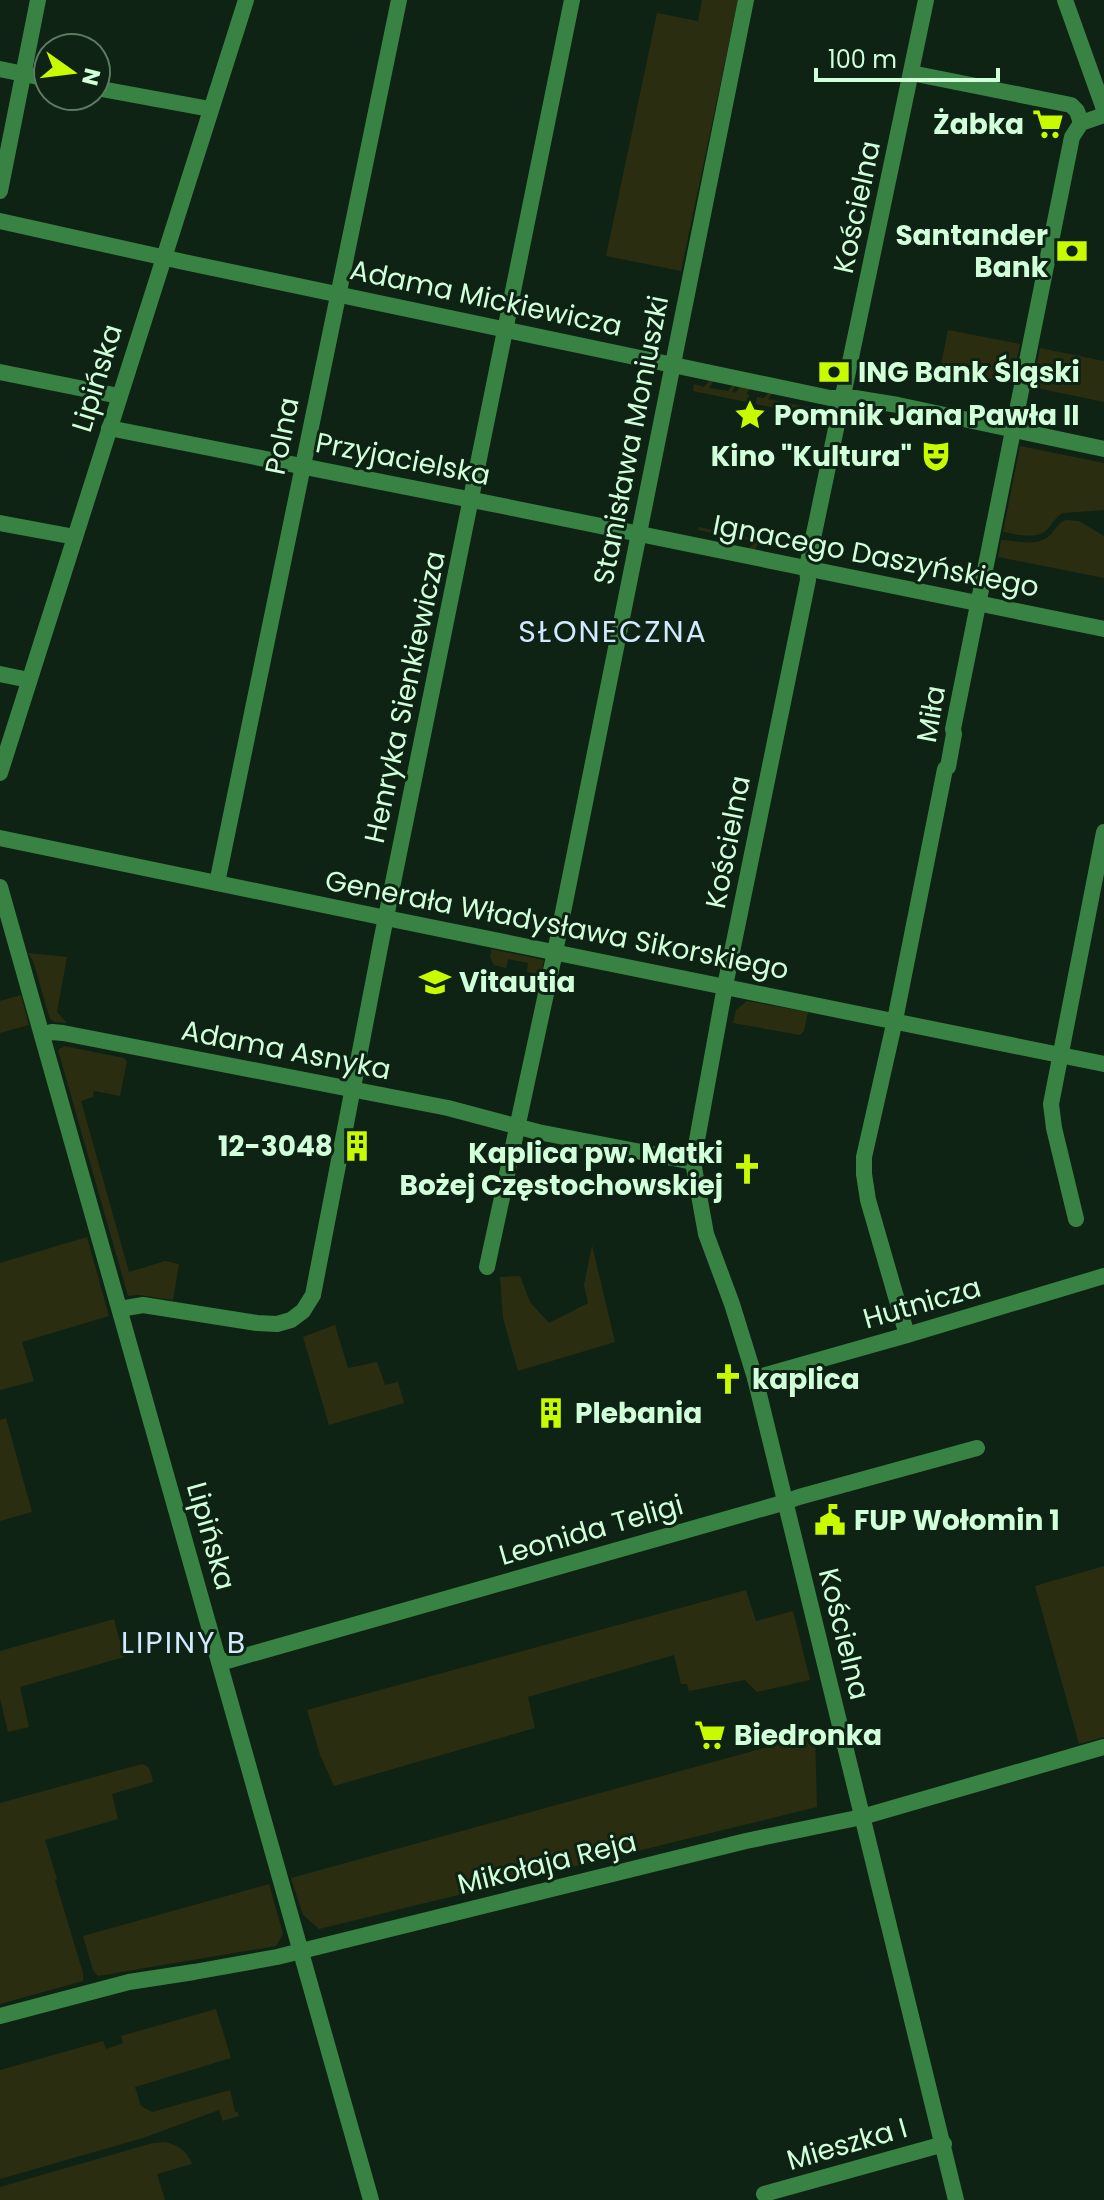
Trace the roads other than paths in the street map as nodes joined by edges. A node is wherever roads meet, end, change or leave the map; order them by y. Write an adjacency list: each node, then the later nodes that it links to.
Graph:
1 (38, 0): 10 (street)
2 (246, 0): 13 (street, Lipińska)
3 (399, 0): 20 (street, Polna)
4 (572, 0): 21 (street, Henryka Sienkiewicza)
5 (746, 0): 22 (street, Stanisława Moniuszki)
6 (926, 0): 9 (street, Kościelna)
7 (1065, 0): 14 (street)
8 (0, 69): 10 (street)
9 (911, 73): 16 (street); 25 (street, Kościelna)
10 (24, 74): 11 (street); 17 (street)
11 (32, 76)
12 (112, 91): 13 (street)
13 (210, 109): 19 (street, Lipińska)
14 (1104, 109)
15 (1104, 115): 16 (street)
16 (1081, 123): 27 (street, Miła)
17 (0, 191)
18 (0, 221): 19 (street, Adama Mickiewicza)
19 (163, 257): 20 (street, Adama Mickiewicza); 24 (street, Lipińska)
20 (338, 294): 21 (street, Adama Mickiewicza); 29 (street, Polna)
21 (506, 329): 22 (street, Adama Mickiewicza); 30 (street, Henryka Sienkiewicza)
22 (673, 364): 25 (street, Adama Mickiewicza); 32 (street, Stanisława Moniuszki)
23 (0, 372): 24 (street)
24 (119, 396): 26 (street, Lipińska)
25 (843, 397): 27 (street, Adama Mickiewicza); 34 (street, Kościelna)
26 (109, 428): 29 (street, Przyjacielska); 33 (street, Lipińska)
27 (1013, 429): 28 (street, Adama Mickiewicza); 35 (street, Miła)
28 (1104, 449)
29 (303, 466): 30 (street, Przyjacielska); 42 (street, Polna)
30 (472, 499): 32 (street, Przyjacielska); 44 (street, Henryka Sienkiewicza)
31 (0, 523): 33 (street)
32 (638, 534): 34 (street, Ignacego Daszyńskiego); 46 (street, Stanisława Moniuszki)
33 (75, 537): 38 (street, Lipińska)
34 (807, 567): 35 (street, Ignacego Daszyńskiego); 47 (street, Kościelna)
35 (978, 603): 36 (street, Ignacego Daszyńskiego); 48 (street, Miła)
36 (1104, 629)
37 (0, 674): 38 (street)
38 (29, 680): 39 (street, Lipińska)
39 (0, 773)
40 (1104, 832): 50 (street)
41 (0, 838): 42 (street, Generała Władysława Sikorskiego)
42 (217, 883): 44 (street, Generała Władysława Sikorskiego)
43 (0, 887): 45 (street, Lipińska)
44 (386, 918): 46 (street, Generała Władysława Sikorskiego); 52 (street, Henryka Sienkiewicza)
45 (6, 933): 49 (street, Lipińska)
46 (555, 952): 47 (street, Generała Władysława Sikorskiego); 53 (street, Stanisława Moniuszki)
47 (725, 986): 48 (street, Generała Władysława Sikorskiego); 54 (street, Kościelna)
48 (895, 1020): 50 (street, Generała Władysława Sikorskiego); 59 (street, Miła)
49 (42, 1035): 52 (street, Adama Asnyka); 58 (street, Lipińska)
50 (1060, 1055): 51 (street, Generała Władysława Sikorskiego); 55 (street)
51 (1104, 1064)
52 (352, 1089): 53 (street, Adama Asnyka); 58 (street, Henryka Sienkiewicza)
53 (518, 1127): 54 (street, Adama Asnyka); 56 (street, Stanisława Moniuszki)
54 (693, 1162): 60 (street, Kościelna)
55 (1076, 1219)
56 (487, 1267)
57 (1104, 1276): 59 (street, Hutnicza)
58 (120, 1309): 63 (street, Lipińska)
59 (907, 1335): 60 (street, Hutnicza)
60 (755, 1378): 62 (street, Kościelna)
61 (977, 1448): 62 (street, Leonida Teligi)
62 (786, 1502): 63 (street, Leonida Teligi); 65 (street, Kościelna)
63 (220, 1663): 66 (street, Lipińska)
64 (1104, 1747): 65 (street, Mikołaja Reja)
65 (862, 1817): 66 (street, Mikołaja Reja); 68 (street, Kościelna)
66 (301, 1951): 67 (street, Mikołaja Reja); 70 (street, Lipińska)
67 (0, 2016)
68 (944, 2144): 69 (street, Mieszka I); 71 (street, Kościelna)
69 (764, 2194)
70 (371, 2200)
71 (956, 2200)

